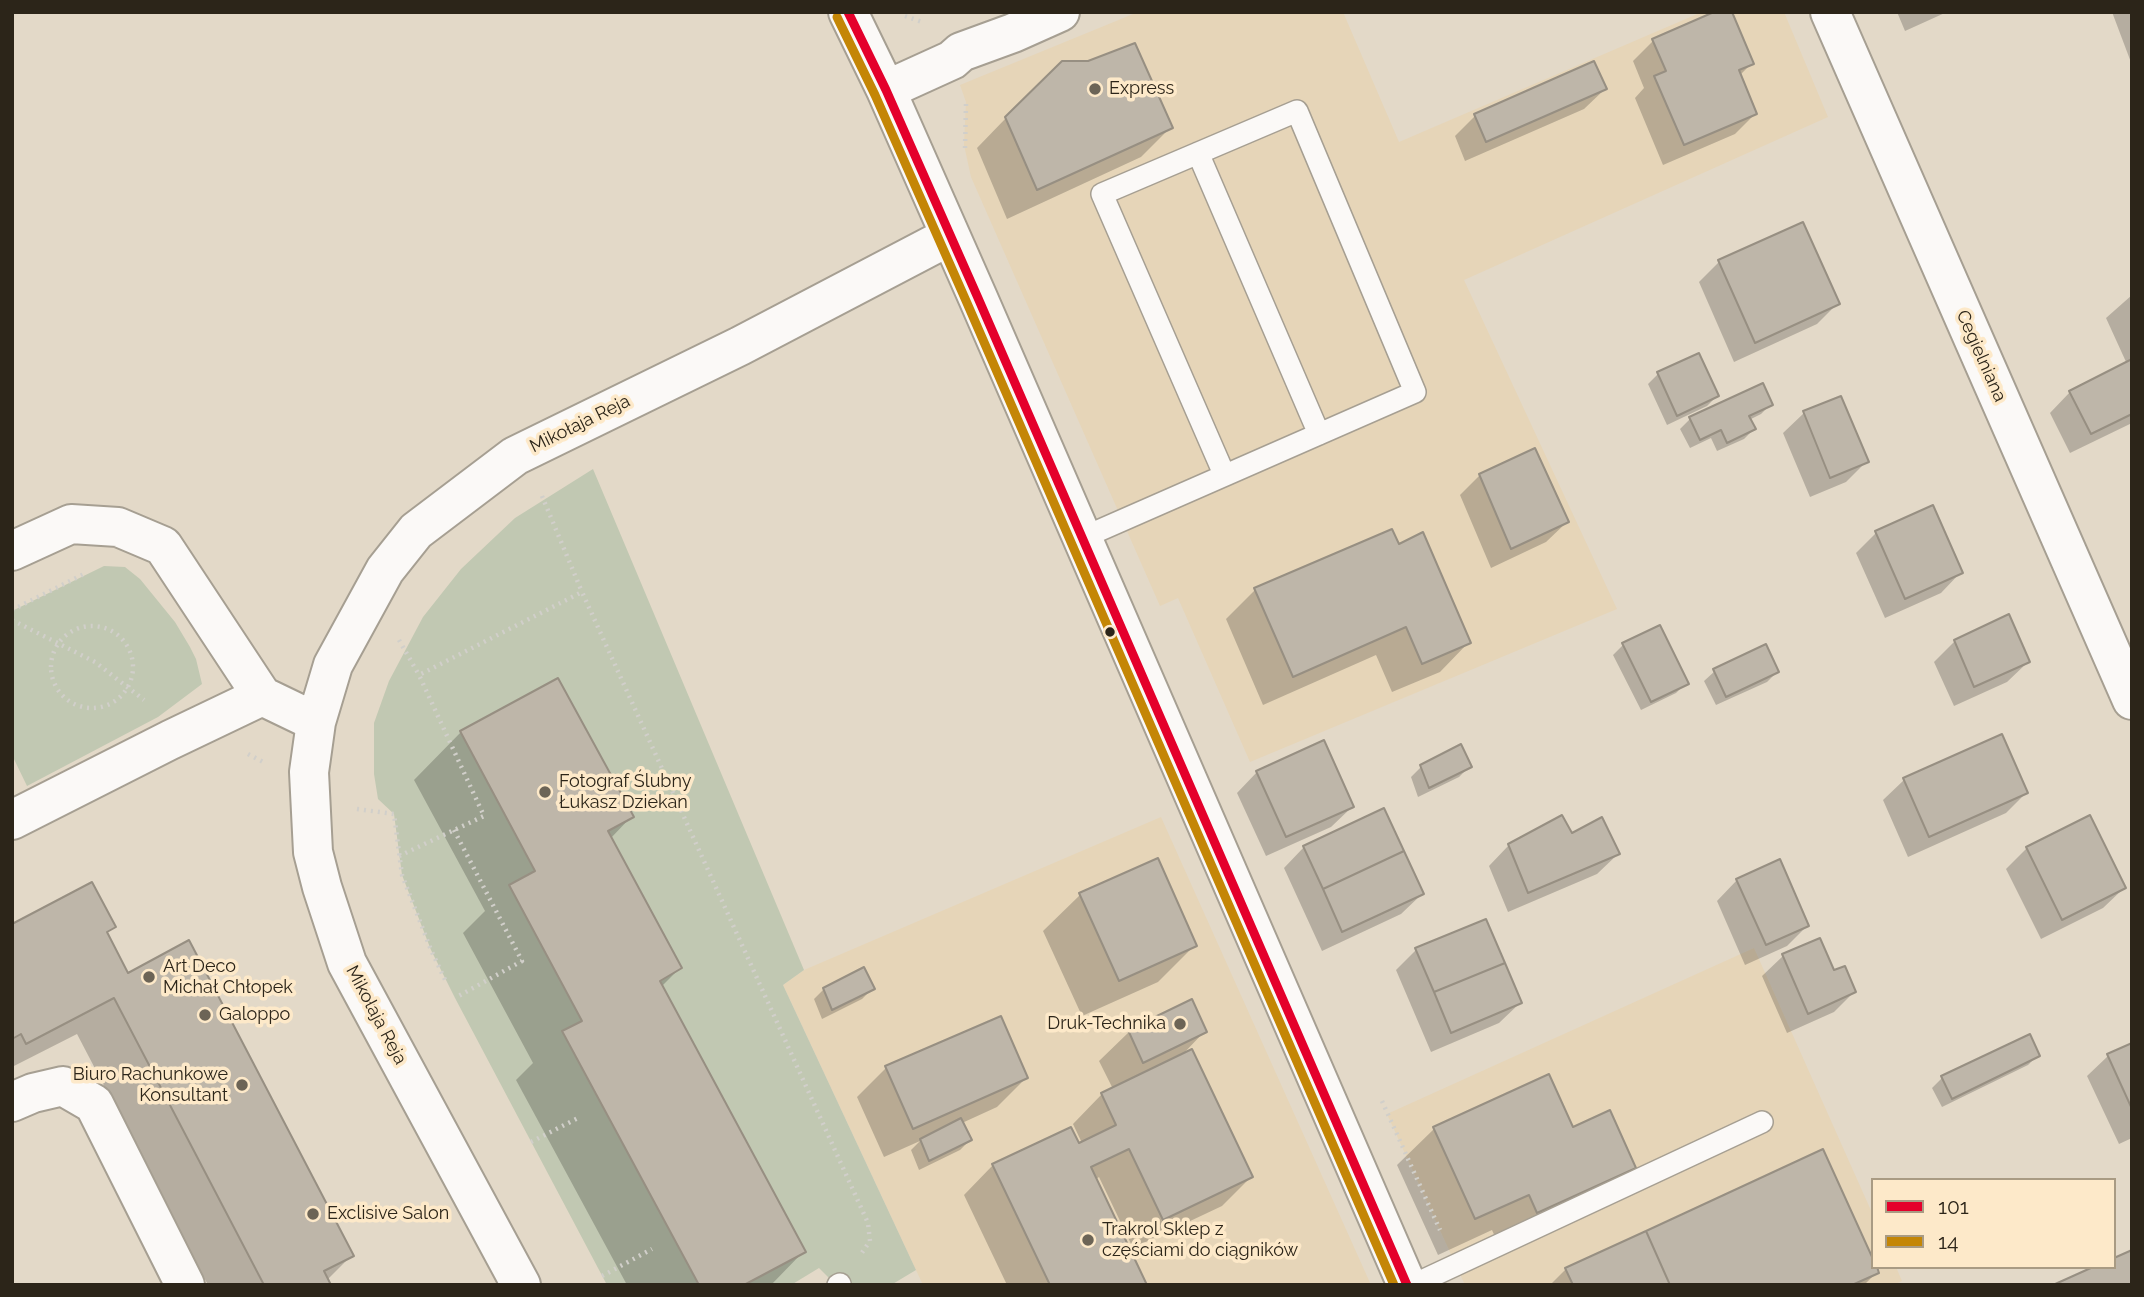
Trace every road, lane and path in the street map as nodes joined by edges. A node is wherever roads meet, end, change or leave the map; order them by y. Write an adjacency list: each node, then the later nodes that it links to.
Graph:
1 (848, 12): 5 (street)
2 (1060, 12): 4 (street)
3 (1830, 12): 22 (street, Cegielniana)
4 (1008, 23): 5 (street)
5 (886, 90): 7 (street)
6 (1199, 153): 8 (lane); 8 (lane); 9 (lane)
7 (950, 236): 11 (street); 24 (street, Mikołaja Reja)
8 (1319, 434): 9 (lane)
9 (1224, 474): 11 (lane)
10 (538, 487): 14 (path)
11 (1082, 538): 40 (street)
12 (12, 551): 21 (street)
13 (95, 569): 15 (path)
14 (582, 592): 19 (path); 37 (path)
15 (12, 610)
16 (12, 620): 17 (path)
17 (59, 643): 20 (path); 20 (path); 20 (path)
18 (391, 645): 19 (path)
19 (419, 675): 27 (path)
20 (127, 688): 23 (path)
21 (262, 696): 24 (street); 26 (street)
22 (2132, 700)
23 (150, 705)
24 (316, 722): 39 (street, Mikołaja Reja)
25 (355, 808): 28 (path)
26 (12, 820)
27 (454, 830): 28 (path); 30 (path)
28 (399, 856): 29 (path)
29 (447, 984)
30 (455, 998)
31 (12, 1102): 38 (street)
32 (578, 1118): 34 (path)
33 (1762, 1122): 41 (lane)
34 (531, 1142)
35 (652, 1249): 36 (path)
36 (602, 1276)
37 (839, 1284)
38 (185, 1285)
39 (521, 1285)
40 (1407, 1285)
41 (1413, 1285)

